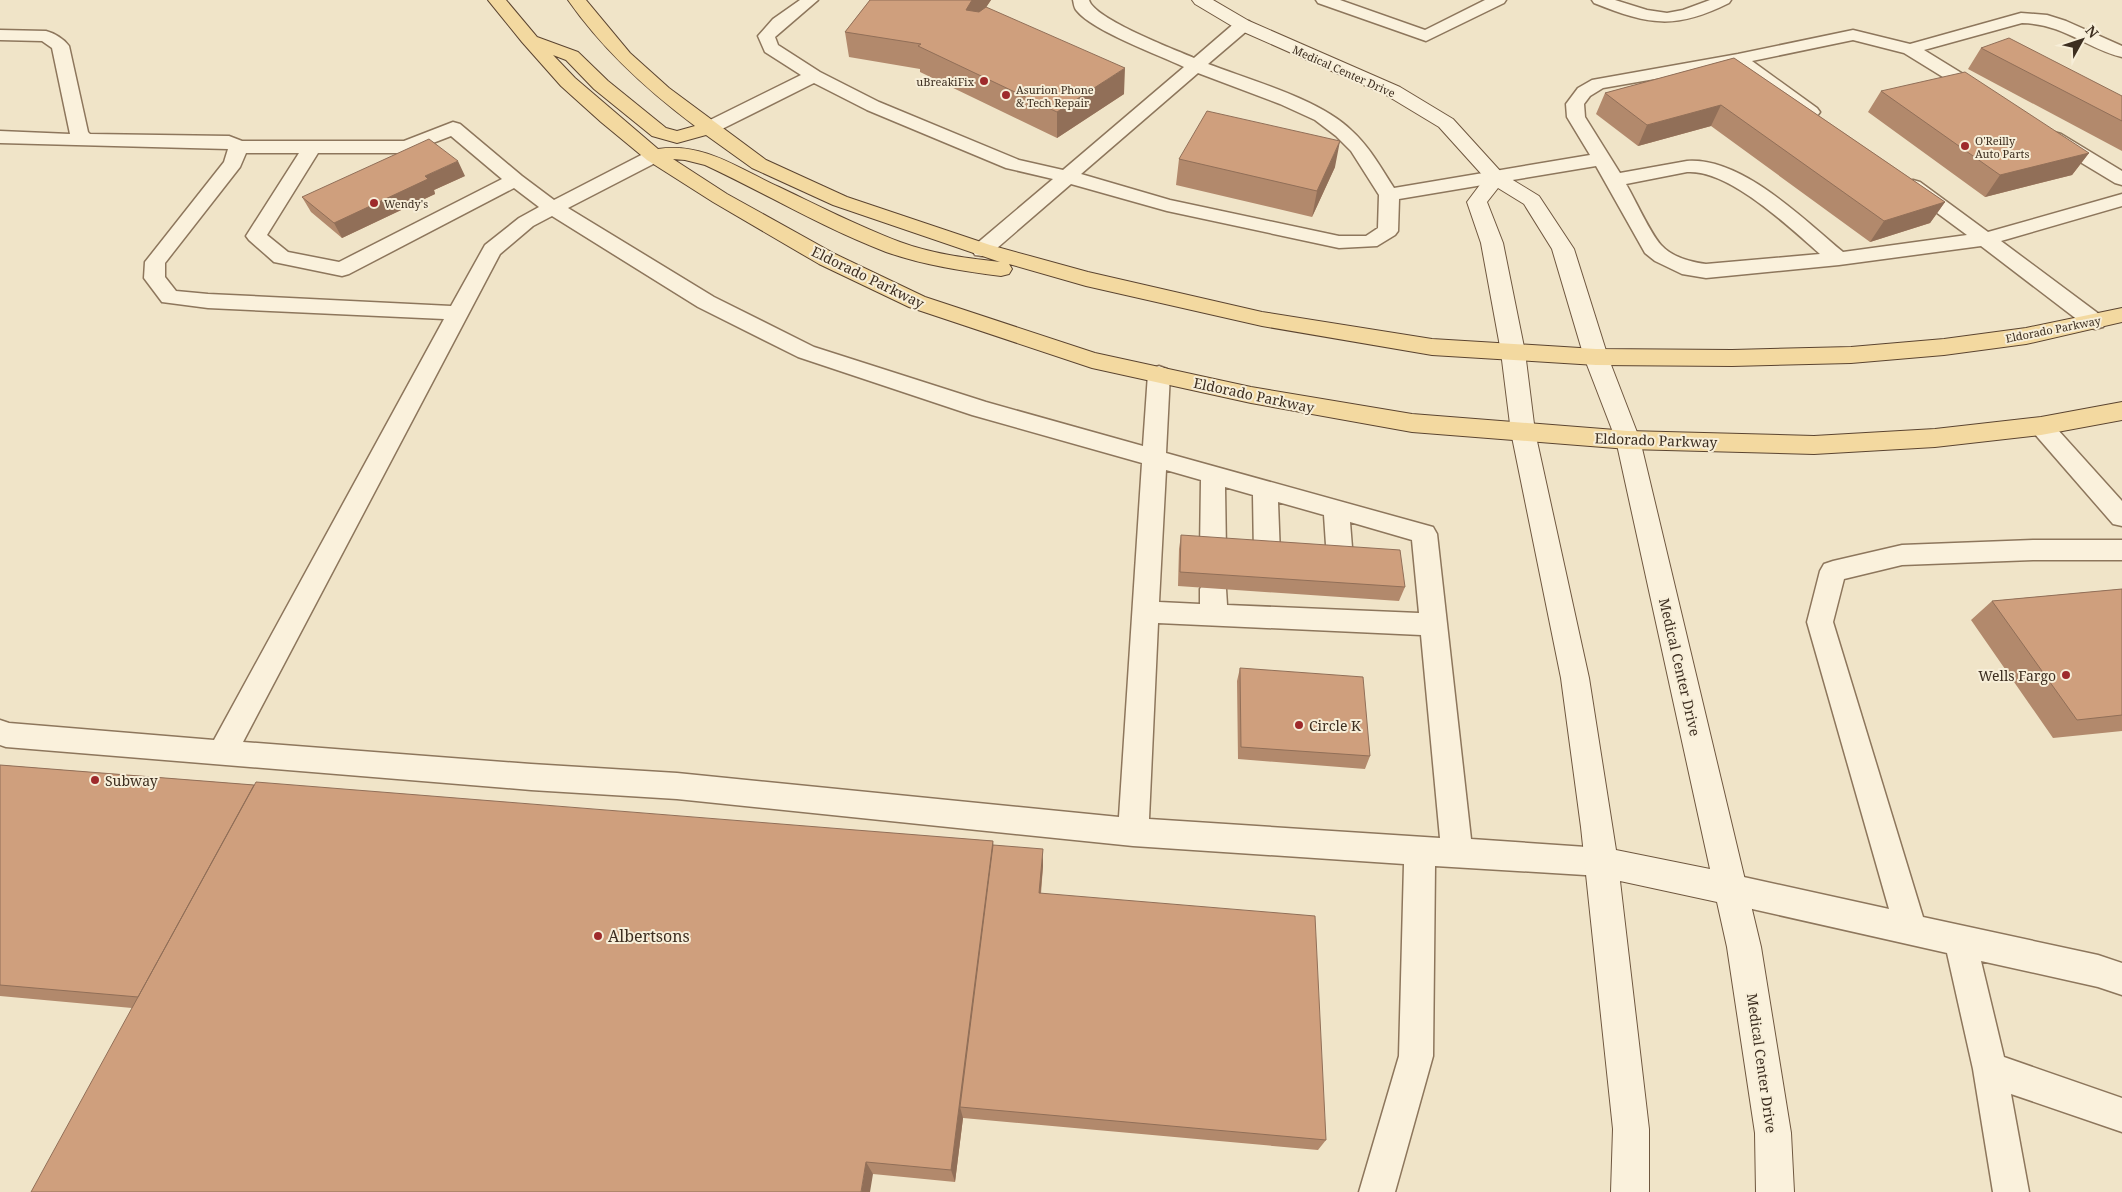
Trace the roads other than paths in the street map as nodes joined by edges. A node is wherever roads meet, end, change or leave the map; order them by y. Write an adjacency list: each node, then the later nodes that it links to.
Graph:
1 (498, 0): 14 (main road, Eldorado Parkway)
2 (577, 0): 23 (main road, Eldorado Parkway)
3 (810, 0): 19 (lane)
4 (1081, 0): 18 (lane)
5 (1204, 0): 12 (street, Medical Center Drive)
6 (1324, 0): 11 (lane)
7 (1364, 0): 11 (lane)
8 (1498, 0): 11 (lane)
9 (1600, 0): 10 (lane)
10 (1723, 0)
11 (1345, 8)
12 (1243, 25): 18 (lane); 32 (street, Medical Center Drive)
13 (0, 35): 25 (lane)
14 (528, 38): 23 (main road); 28 (main road, Eldorado Parkway)
15 (1910, 49): 16 (lane); 17 (lane); 20 (lane)
16 (2122, 52)
17 (1738, 59): 21 (lane); 29 (lane)
18 (1197, 66): 31 (lane); 36 (lane)
19 (814, 76): 23 (lane); 31 (lane)
20 (1994, 101)
21 (1825, 123)
22 (2037, 127): 33 (lane)
23 (708, 128): 40 (main road, Eldorado Parkway)
24 (0, 137): 25 (lane)
25 (85, 140): 26 (lane)
26 (238, 147): 27 (lane); 43 (lane)
27 (311, 148): 34 (lane); 34 (lane)
28 (654, 156): 38 (lane); 42 (main road); 48 (main road, Eldorado Parkway)
29 (1602, 159): 32 (lane); 35 (lane)
30 (1897, 175): 39 (lane)
31 (1069, 177): 36 (lane); 40 (lane)
32 (1496, 178): 36 (lane); 46 (street); 47 (street, Medical Center Drive)
33 (2122, 179)
34 (515, 180): 38 (lane)
35 (1614, 180): 41 (lane); 41 (lane)
36 (1389, 195)
37 (2122, 200): 39 (lane)
38 (553, 208): 43 (lane); 53 (lane)
39 (1985, 239): 41 (lane); 45 (lane)
40 (982, 250): 42 (main road, Eldorado Parkway)
41 (1840, 259)
42 (1086, 279): 46 (main road, Eldorado Parkway)
43 (458, 312): 67 (lane)
44 (2122, 315): 45 (main road, Eldorado Parkway)
45 (2095, 322): 47 (main road, Eldorado Parkway)
46 (1513, 352): 47 (main road, Eldorado Parkway); 51 (street)
47 (1596, 357): 52 (street, Medical Center Drive)
48 (1159, 374): 51 (main road, Eldorado Parkway); 53 (lane)
49 (2122, 411): 50 (main road, Eldorado Parkway)
50 (2041, 426): 52 (main road, Eldorado Parkway); 57 (lane)
51 (1523, 432): 52 (main road, Eldorado Parkway); 71 (street)
52 (1628, 440): 72 (street, Medical Center Drive)
53 (1154, 460): 54 (lane); 63 (lane)
54 (1213, 476): 55 (lane); 59 (lane)
55 (1265, 491): 56 (lane); 60 (lane)
56 (1336, 510): 61 (lane); 65 (lane)
57 (2122, 517)
58 (2122, 550): 73 (lane)
59 (1213, 552)
60 (1267, 555)
61 (1340, 560)
62 (1213, 589): 64 (lane)
63 (1145, 612): 64 (lane); 68 (lane)
64 (1214, 615): 65 (lane)
65 (1434, 625): 70 (lane)
66 (0, 732): 67 (lane)
67 (222, 753): 68 (lane)
68 (1133, 832): 69 (lane)
69 (1420, 850): 70 (lane); 78 (lane)
70 (1457, 853): 71 (lane)
71 (1601, 862): 72 (street); 79 (street)
72 (1730, 889): 73 (lane); 80 (street, Medical Center Drive)
73 (1912, 929): 74 (lane)
74 (1960, 940): 75 (lane); 76 (lane)
75 (2122, 979)
76 (1990, 1069): 77 (lane); 81 (lane)
77 (2122, 1115)
78 (1377, 1192)
79 (1630, 1192)
80 (1775, 1192)
81 (2011, 1192)

